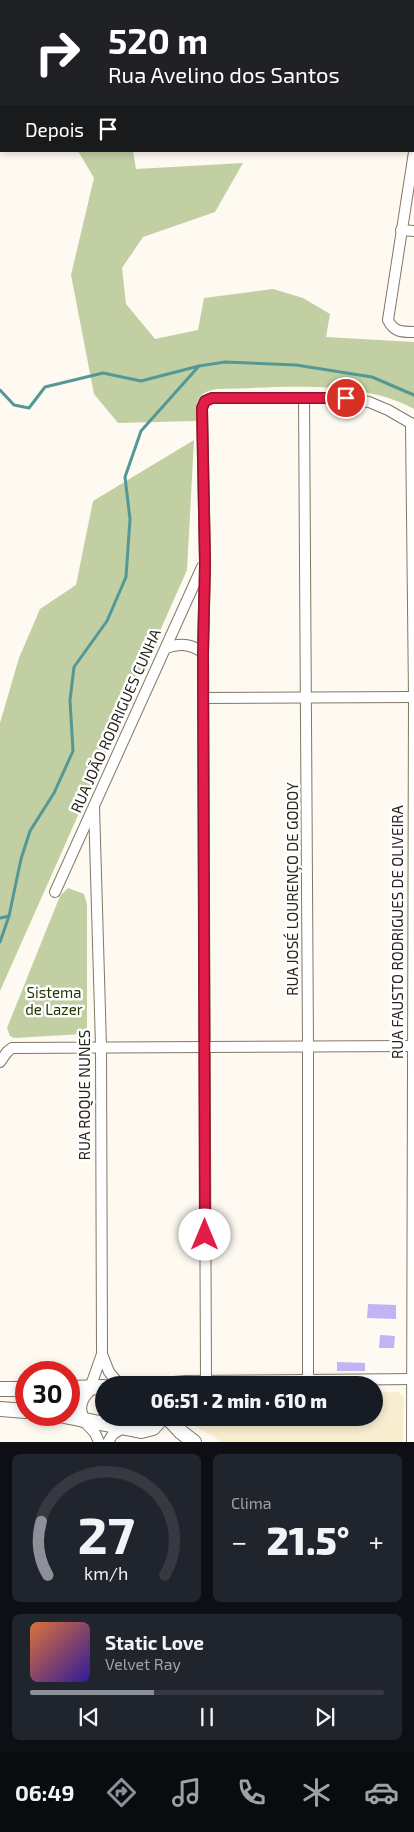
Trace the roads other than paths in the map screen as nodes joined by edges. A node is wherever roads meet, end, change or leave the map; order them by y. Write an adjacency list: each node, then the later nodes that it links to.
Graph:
1 (414, 152): 2 (street)
2 (401, 230): 3 (street); 4 (street)
3 (414, 231)
4 (414, 332)
5 (304, 398): 6 (street); 7 (street); 12 (street, RUA JOSÉ LOURENÇO DE GODOY)
6 (412, 424): 10 (street, RUA FAUSTO RODRIGUES DE OLIVEIRA)
7 (205, 562): 8 (street, RUA JOÃO RODRIGUES CUNHA); 9 (street)
8 (166, 648): 9 (street); 13 (street, RUA JOÃO RODRIGUES CUNHA)
9 (203, 653): 11 (street)
10 (414, 697): 12 (street); 17 (street, RUA FAUSTO RODRIGUES DE OLIVEIRA)
11 (204, 698): 12 (street); 18 (street)
12 (307, 698): 16 (street, RUA JOSÉ LOURENÇO DE GODOY)
13 (94, 806): 14 (street, RUA JOÃO RODRIGUES CUNHA); 15 (street, RUA ROQUE NUNES)
14 (55, 892)
15 (101, 1046): 18 (street); 19 (street); 20 (street, RUA ROQUE NUNES)
16 (308, 1046): 17 (street); 18 (street); 24 (street, RUA JOSÉ LOURENÇO DE GODOY)
17 (413, 1046): 26 (street, RUA FAUSTO RODRIGUES DE OLIVEIRA)
18 (204, 1047): 23 (street)
19 (1, 1060)
20 (102, 1354): 21 (street, RUA ROQUE NUNES); 22 (street, RUA ROQUE NUNES)
21 (99, 1376)
22 (112, 1376)
23 (206, 1376)
24 (308, 1376)
25 (383, 1379): 26 (street)
26 (413, 1379): 43 (street, RUA FAUSTO RODRIGUES DE OLIVEIRA)
27 (80, 1388): 28 (main road)
28 (95, 1388)
29 (0, 1389): 30 (main road)
30 (15, 1389)
31 (95, 1389): 35 (main road, RUA ROQUE NUNES)
32 (0, 1409): 33 (main road)
33 (15, 1410)
34 (80, 1419): 35 (main road)
35 (83, 1420): 38 (main road); 39 (street)
36 (153, 1426): 38 (main road)
37 (175, 1426): 42 (main road)
38 (126, 1429): 40 (street); 41 (main road)
39 (99, 1442)
40 (108, 1442)
41 (150, 1442)
42 (194, 1442)
43 (412, 1442)

